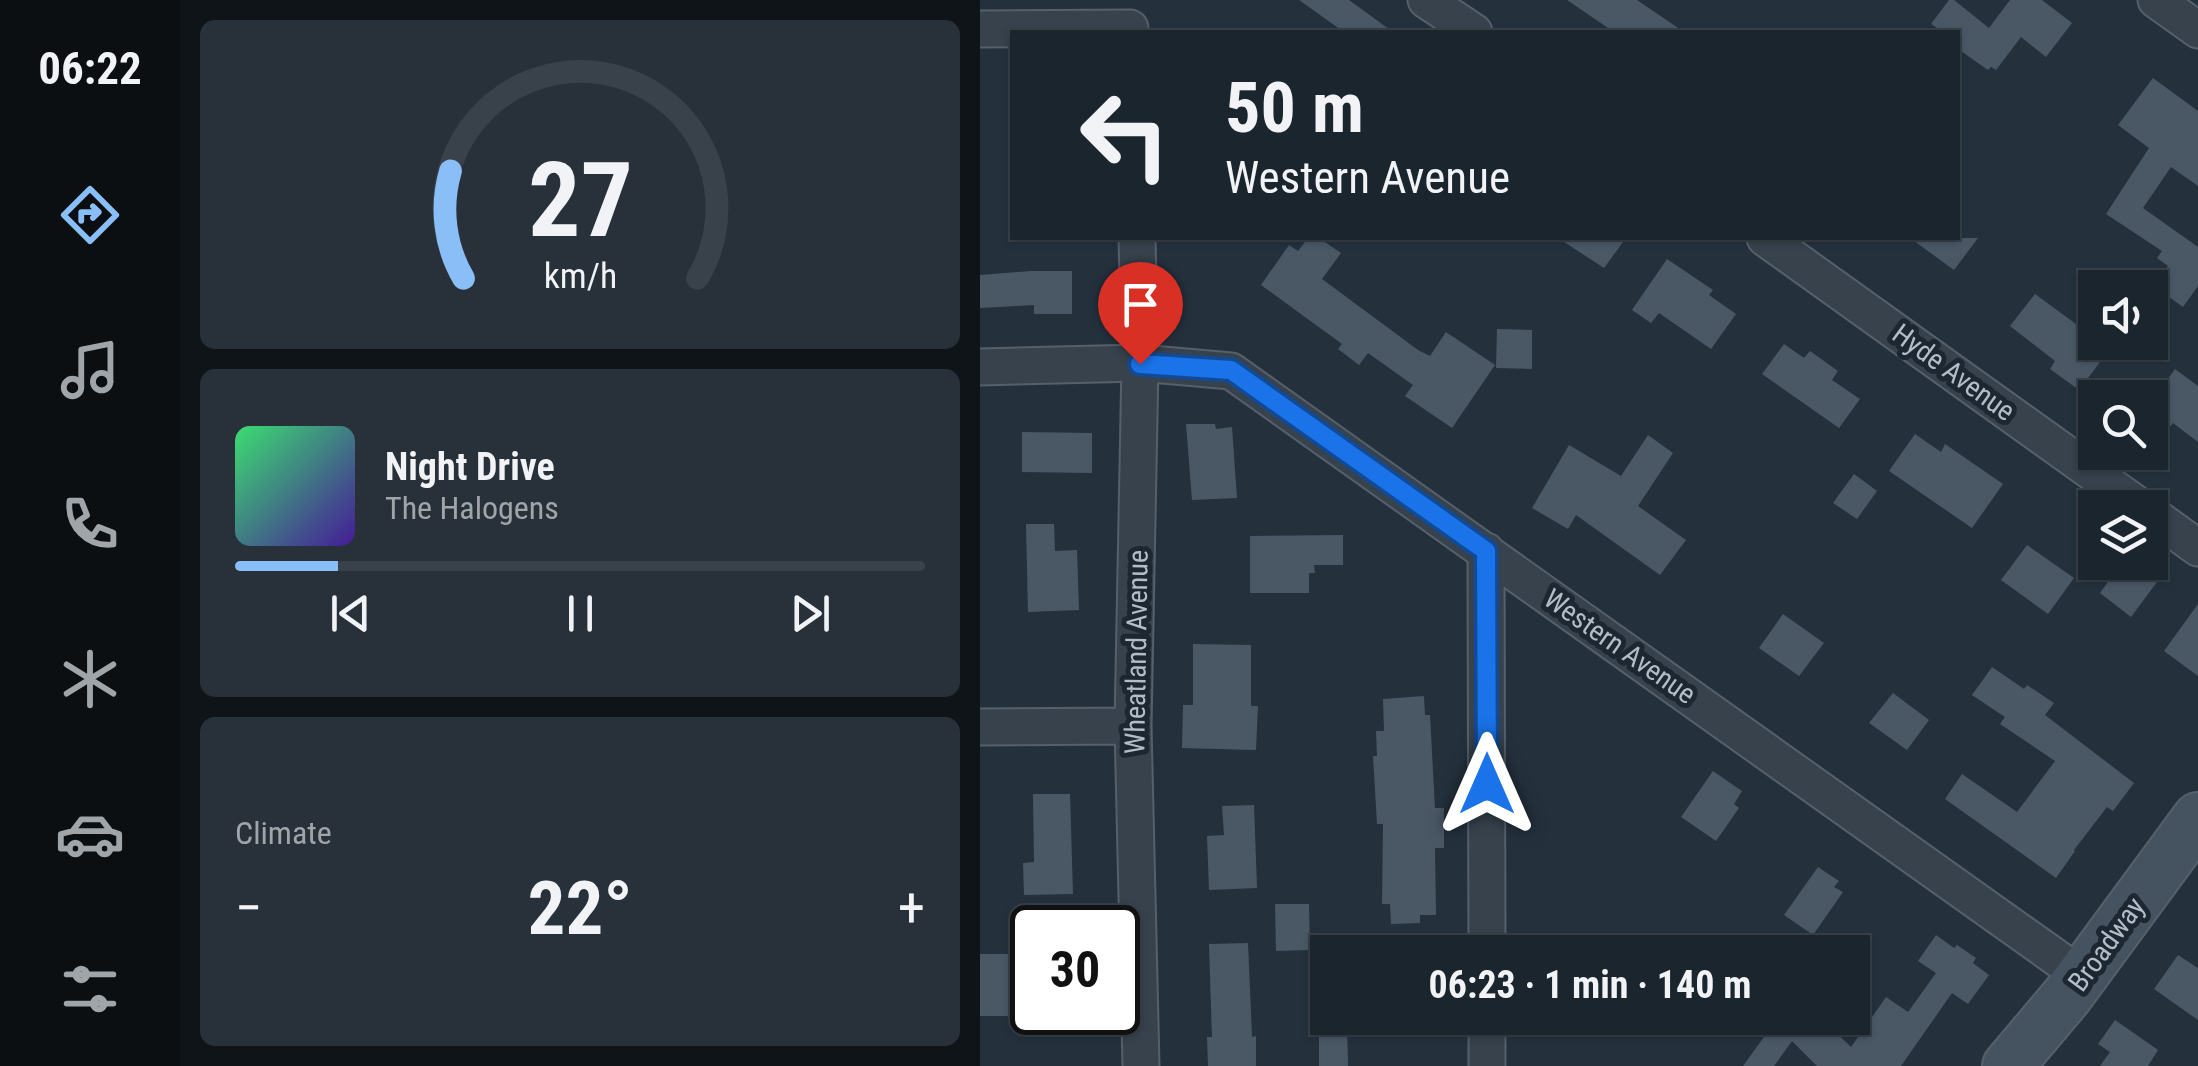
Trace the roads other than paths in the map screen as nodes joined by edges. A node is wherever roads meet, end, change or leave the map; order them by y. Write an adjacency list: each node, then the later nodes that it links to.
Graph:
1 (1426, 0): 5 (street)
2 (2156, 0): 6 (street)
3 (1130, 20): 4 (street)
4 (980, 29)
5 (1471, 30)
6 (2198, 30)
7 (1137, 240): 9 (street, Wheatland Avenue)
8 (1768, 240): 11 (street, Hyde Avenue)
9 (1140, 364): 10 (street, Western Avenue); 14 (street, Western Avenue); 15 (street, Wheatland Avenue)
10 (980, 367)
11 (2117, 490)
12 (2168, 526): 13 (street)
13 (2198, 548)
14 (1486, 551): 18 (street); 19 (street, Western Avenue)
15 (1133, 726): 16 (street); 21 (street, Wheatland Avenue)
16 (980, 727)
17 (2198, 818): 19 (main road, Broadway)
18 (1487, 935)
19 (2082, 976): 23 (main road, Broadway)
20 (1488, 1035): 22 (street)
21 (1141, 1066)
22 (1488, 1066)
23 (2008, 1066)

